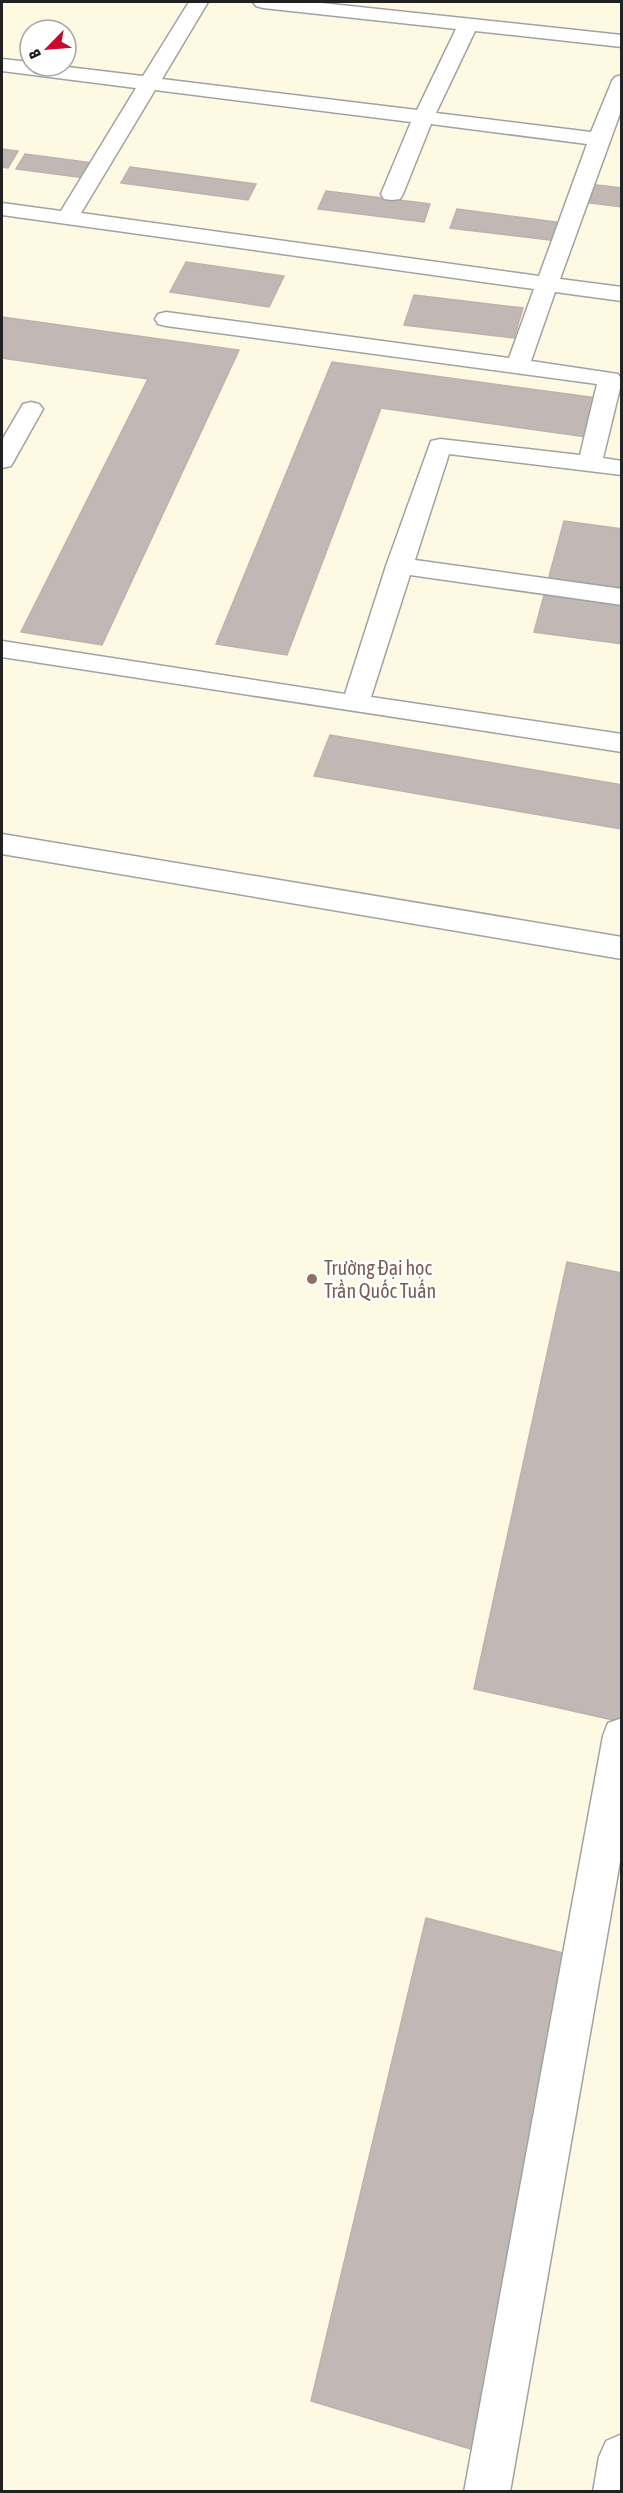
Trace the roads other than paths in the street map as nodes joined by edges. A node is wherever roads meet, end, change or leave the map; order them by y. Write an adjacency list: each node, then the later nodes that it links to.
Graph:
1 (198, 2): 7 (lane)
2 (263, 2): 3 (lane)
3 (468, 24): 4 (lane); 8 (lane)
4 (621, 41)
5 (2, 65): 7 (lane)
6 (621, 81): 9 (lane)
7 (150, 83): 8 (lane); 12 (lane)
8 (424, 116): 9 (lane); 10 (lane)
9 (599, 140): 13 (lane)
10 (392, 194)
11 (2, 209): 12 (lane)
12 (67, 219): 13 (lane)
13 (546, 283): 14 (lane); 16 (lane)
14 (621, 294)
15 (166, 319): 16 (lane)
16 (517, 366): 19 (lane)
17 (31, 410): 18 (lane)
18 (2, 461)
19 (590, 463): 20 (lane); 21 (lane)
20 (621, 468)
21 (399, 566): 22 (lane); 24 (lane)
22 (621, 597)
23 (2, 649): 24 (lane)
24 (355, 704): 25 (lane)
25 (621, 743)
26 (2, 844): 27 (lane)
27 (621, 948)
28 (621, 1736): 30 (lane)
29 (621, 2457): 31 (lane)
30 (487, 2492)
31 (616, 2492)

